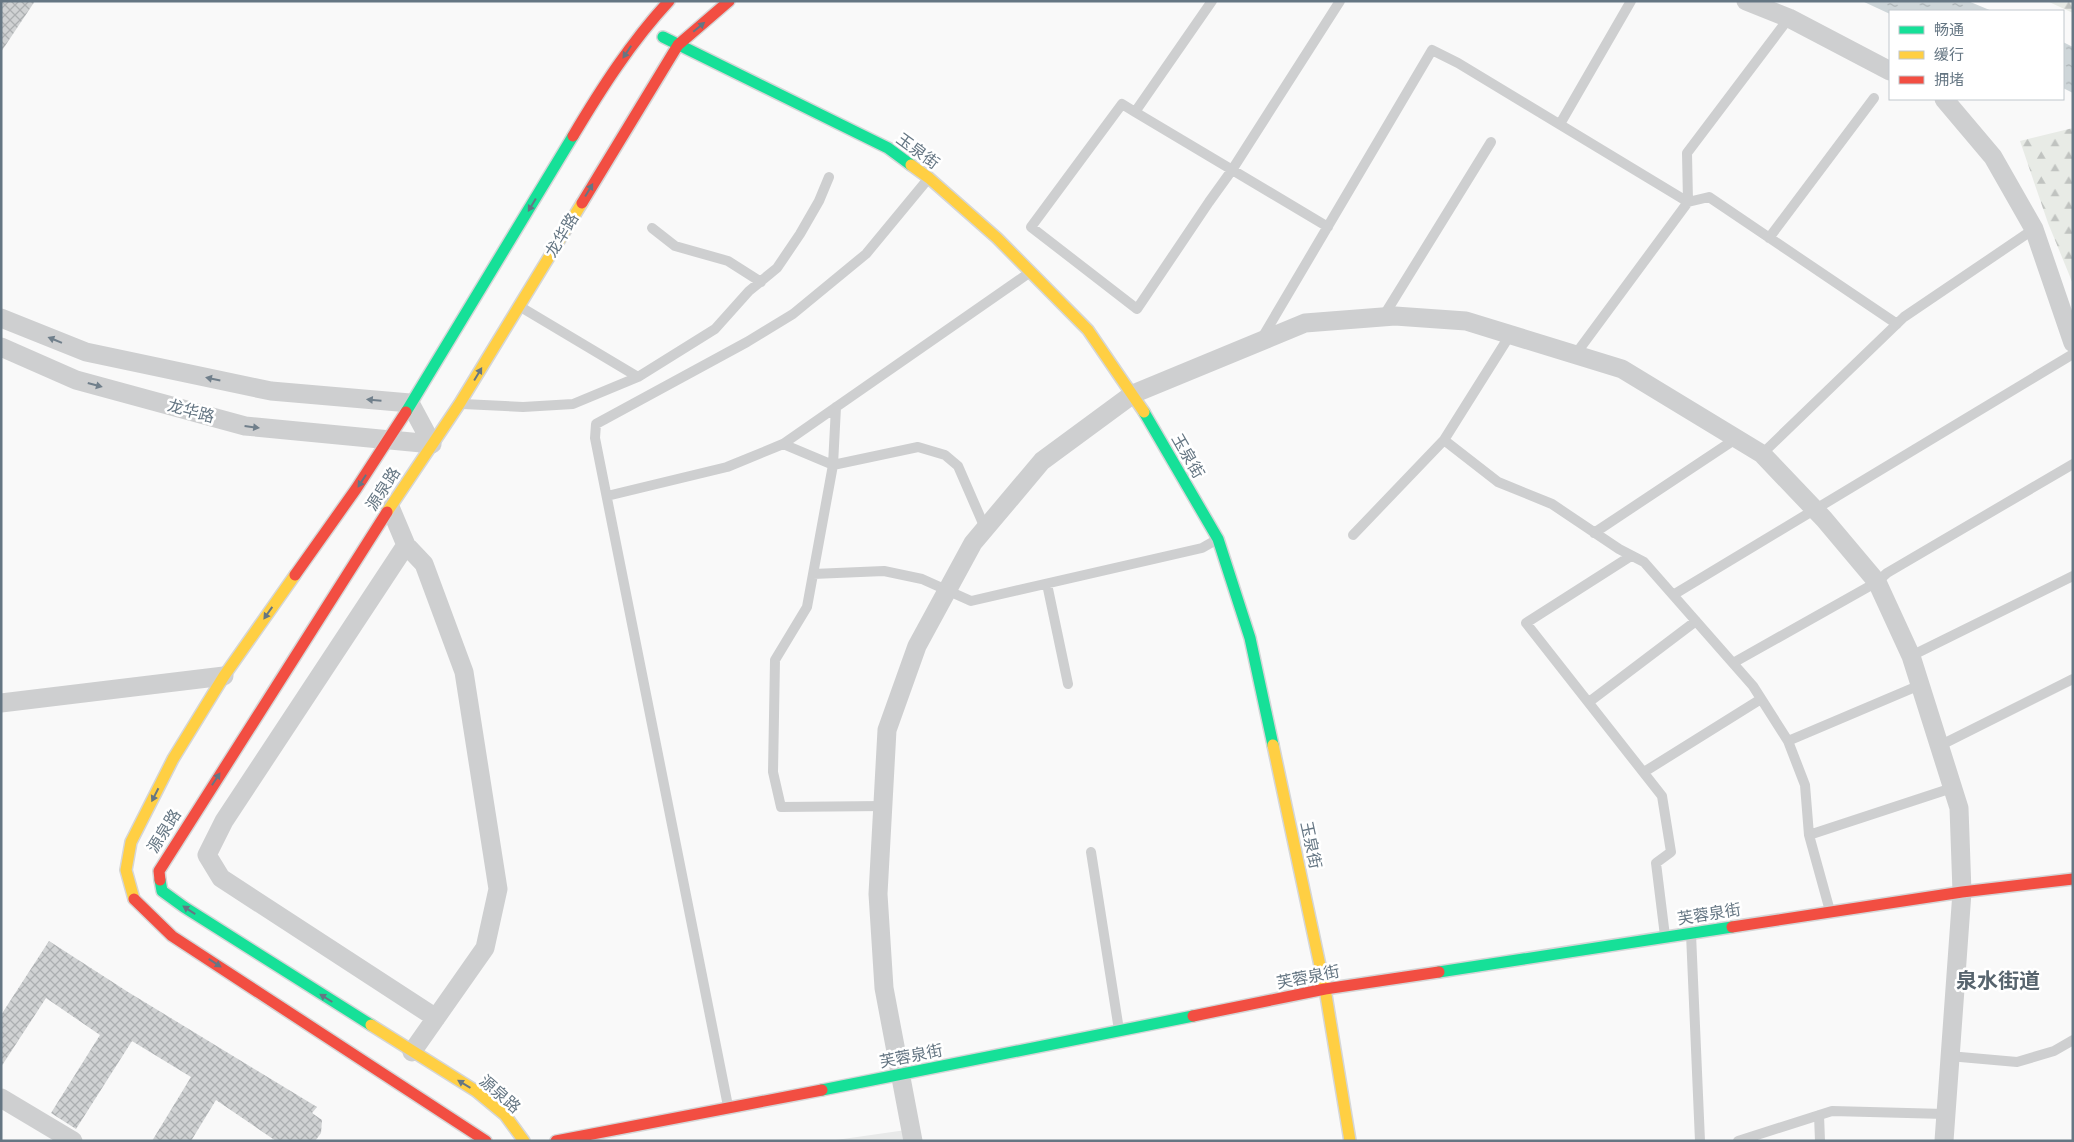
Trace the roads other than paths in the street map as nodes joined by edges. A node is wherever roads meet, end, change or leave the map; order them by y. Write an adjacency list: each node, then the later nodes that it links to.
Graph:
1 (669, 1): 8 (street)
2 (729, 1): 9 (street, 龙华路, one-way to 2)
3 (1212, 1): 13 (lane)
4 (1340, 1): 16 (lane)
5 (1631, 1): 14 (lane)
6 (1746, 1): 7 (street)
7 (1789, 18): 10 (street); 19 (lane)
8 (644, 28): 9 (street, 玉泉街); 38 (street, one-way to 38)
9 (678, 45): 18 (street, 玉泉街); 26 (street, 龙华路, one-way to 9)
10 (1889, 70)
11 (1874, 98): 23 (lane)
12 (1945, 100): 22 (street)
13 (1135, 112): 16 (lane); 16 (lane)
14 (1560, 124): 19 (lane); 20 (lane)
15 (1491, 142): 27 (lane)
16 (1232, 170): 20 (lane)
17 (829, 176): 25 (lane)
18 (929, 178): 24 (street, 玉泉街); 49 (lane)
19 (1688, 202): 23 (lane); 34 (lane)
20 (1328, 227): 31 (lane)
21 (652, 228): 25 (lane)
22 (2034, 229): 29 (lane); 32 (street)
23 (1769, 238): 29 (lane)
24 (1030, 272): 37 (street, 玉泉街); 40 (lane)
25 (760, 282): 36 (lane)
26 (519, 306): 36 (lane); 39 (street, 龙华路, one-way to 26)
27 (1383, 317): 30 (street); 31 (street)
28 (1, 318): 38 (street, one-way to 28)
29 (1897, 324): 46 (lane)
30 (1510, 335): 34 (street); 43 (lane)
31 (1260, 341): 37 (street)
32 (2073, 343)
33 (1, 347): 42 (street, 龙华路, one-way to 42)
34 (1575, 354): 41 (street)
35 (2073, 354): 51 (lane)
36 (638, 377): 39 (lane)
37 (1133, 394): 52 (street); 55 (street, 玉泉街)
38 (410, 403): 42 (street); 44 (street)
39 (460, 403): 44 (street, 龙华路)
40 (836, 407): 45 (lane); 48 (lane)
41 (1737, 438): 46 (street); 53 (lane)
42 (389, 440): 44 (street, 龙华路); 67 (street, 源泉路, one-way to 67)
43 (1444, 440): 53 (lane); 54 (lane)
44 (432, 444): 50 (street, 源泉路)
45 (782, 444): 48 (lane); 49 (lane)
46 (1762, 454): 51 (street)
47 (2073, 464): 60 (lane)
48 (833, 465): 52 (lane); 58 (lane)
49 (607, 496): 94 (lane)
50 (390, 507): 56 (street); 90 (street, 源泉路, one-way to 50)
51 (1815, 509): 60 (street); 63 (lane)
52 (985, 528): 62 (street)
53 (1594, 533): 57 (lane)
54 (1353, 535)
55 (1218, 539): 61 (lane); 86 (street, 玉泉街)
56 (406, 545): 87 (street); 87 (street)
57 (1631, 556): 63 (lane); 72 (lane)
58 (813, 574): 62 (lane); 78 (lane)
59 (2073, 576): 65 (lane)
60 (1877, 582): 65 (street); 66 (lane)
61 (1047, 584): 62 (lane); 69 (lane)
62 (946, 591): 78 (street)
63 (1673, 595): 64 (lane)
64 (1696, 621): 66 (lane); 72 (lane)
65 (1911, 656): 70 (street)
66 (1733, 663): 71 (lane)
67 (224, 676): 73 (street); 98 (street, 源泉路, one-way to 98)
68 (2073, 678): 75 (lane)
69 (1068, 684)
70 (1920, 685): 74 (lane); 75 (street)
71 (1761, 699): 74 (lane); 76 (lane)
72 (1589, 702): 76 (lane)
73 (1, 703)
74 (1788, 741): 79 (lane)
75 (1939, 746): 77 (street)
76 (1644, 772): 85 (lane)
77 (1952, 788): 79 (lane); 82 (street)
78 (883, 806): 92 (street)
79 (1809, 836): 83 (lane)
80 (1091, 852): 88 (lane)
81 (2073, 880): 82 (street, 芙蓉泉街)
82 (1962, 892): 83 (street, 芙蓉泉街); 91 (street)
83 (1831, 912): 84 (street, 芙蓉泉街)
84 (1691, 933): 85 (street, 芙蓉泉街); 103 (lane)
85 (1665, 937): 86 (street, 芙蓉泉街)
86 (1324, 989): 88 (street, 芙蓉泉街); 102 (street, 玉泉街)
87 (436, 1018): 90 (street)
88 (1119, 1031): 92 (street, 芙蓉泉街)
89 (2073, 1040): 91 (lane)
90 (412, 1052): 99 (street, 源泉路, one-way to 90)
91 (1949, 1056): 95 (street)
92 (900, 1075): 94 (street, 芙蓉泉街); 101 (street)
93 (1, 1098): 97 (street)
94 (729, 1108): 100 (street, 芙蓉泉街)
95 (1945, 1114): 96 (lane); 106 (street)
96 (1819, 1115): 104 (lane); 105 (lane)
97 (72, 1141)
98 (486, 1141)
99 (524, 1141)
100 (556, 1141)
101 (914, 1141)
102 (1350, 1141)
103 (1700, 1141)
104 (1738, 1141)
105 (1820, 1141)
106 (1944, 1141)

